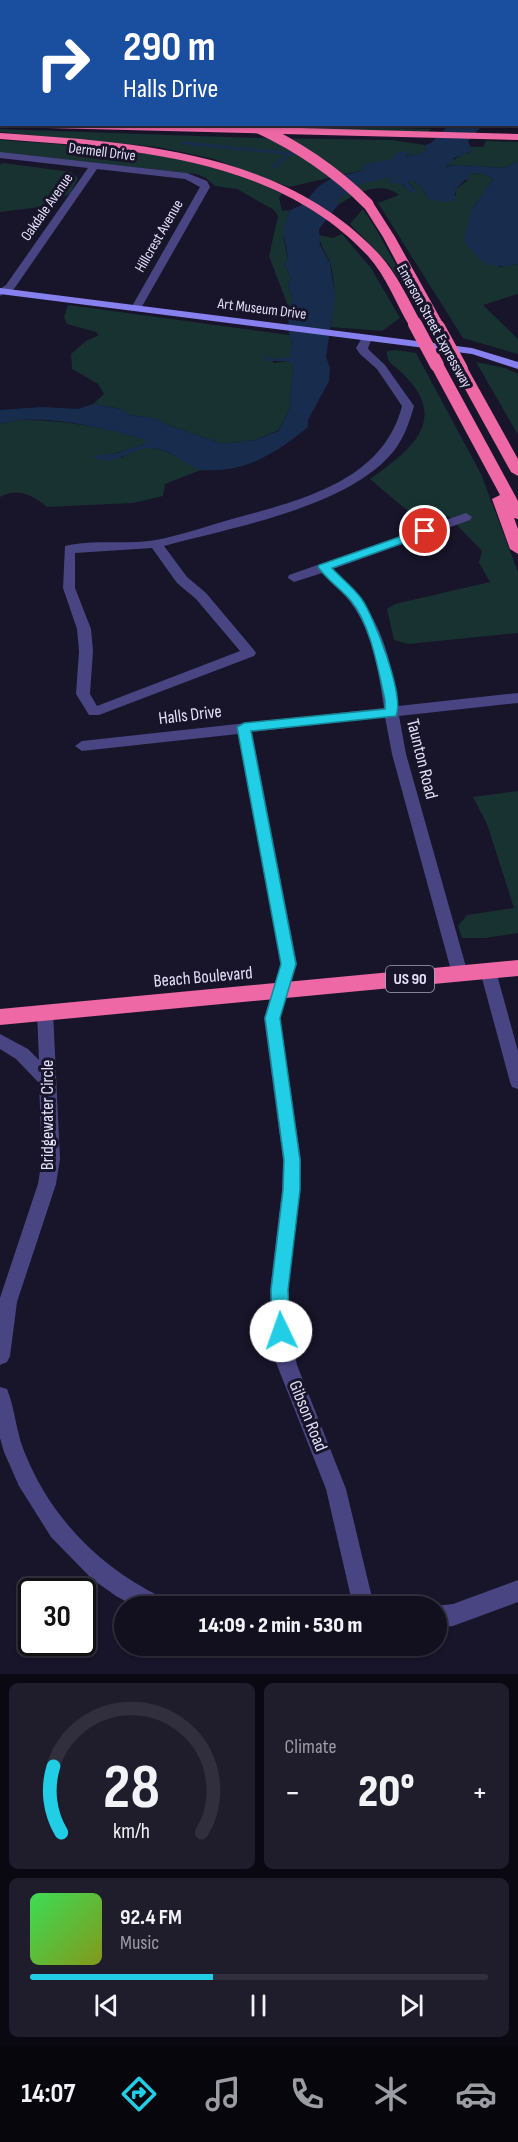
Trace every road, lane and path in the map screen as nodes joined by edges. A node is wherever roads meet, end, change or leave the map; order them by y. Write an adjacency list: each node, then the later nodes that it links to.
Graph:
1 (177, 126): 6 (highway)
2 (254, 126): 16 (highway, Emerson Street Expressway, bridge)
3 (406, 126): 6 (highway)
4 (491, 126): 5 (highway); 6 (highway)
5 (518, 126)
6 (431, 129): 8 (highway)
7 (0, 135): 17 (highway, Emerson Street Expressway, bridge)
8 (518, 137)
9 (0, 155): 10 (street, Dermell Drive)
10 (94, 166): 11 (street, Dermell Drive); 12 (street, Oakdale Avenue)
11 (201, 180): 13 (street, Hillcrest Avenue)
12 (0, 292): 13 (street, Art Museum Drive)
13 (136, 308): 14 (street, Art Museum Drive)
14 (367, 338): 15 (street, Art Museum Drive); 22 (street)
15 (518, 366)
16 (508, 455): 18 (highway); 19 (highway, Emerson Street Expressway)
17 (486, 458): 20 (highway, Emerson Street Expressway); 23 (highway)
18 (518, 467)
19 (518, 472)
20 (518, 515)
21 (466, 517): 24 (street)
22 (156, 544): 22 (street)
23 (518, 549)
24 (324, 567): 25 (street); 27 (street, Taunton Road)
25 (294, 578)
26 (518, 698): 27 (street, Halls Drive)
27 (391, 712): 28 (street, Halls Drive); 33 (street, Taunton Road)
28 (244, 727): 29 (street, Halls Drive); 34 (street, Gibson Road)
29 (82, 746)
30 (518, 959): 32 (highway)
31 (518, 968): 32 (highway, Beach Boulevard / US 90)
32 (488, 971): 33 (highway, Beach Boulevard / US 90); 39 (street)
33 (460, 974): 34 (highway, Beach Boulevard / US 90)
34 (280, 991): 35 (highway, Beach Boulevard / US 90); 44 (street, Gibson Road)
35 (45, 1012): 36 (highway, Beach Boulevard / US 90); 38 (street, Bridgewater Circle)
36 (0, 1017)
37 (0, 1041): 38 (street)
38 (48, 1082): 40 (street, Bridgewater Circle)
39 (518, 1082)
40 (0, 1356)
41 (0, 1396): 43 (street)
42 (518, 1591): 45 (street)
43 (137, 1596)
44 (361, 1596)
45 (447, 1616)

